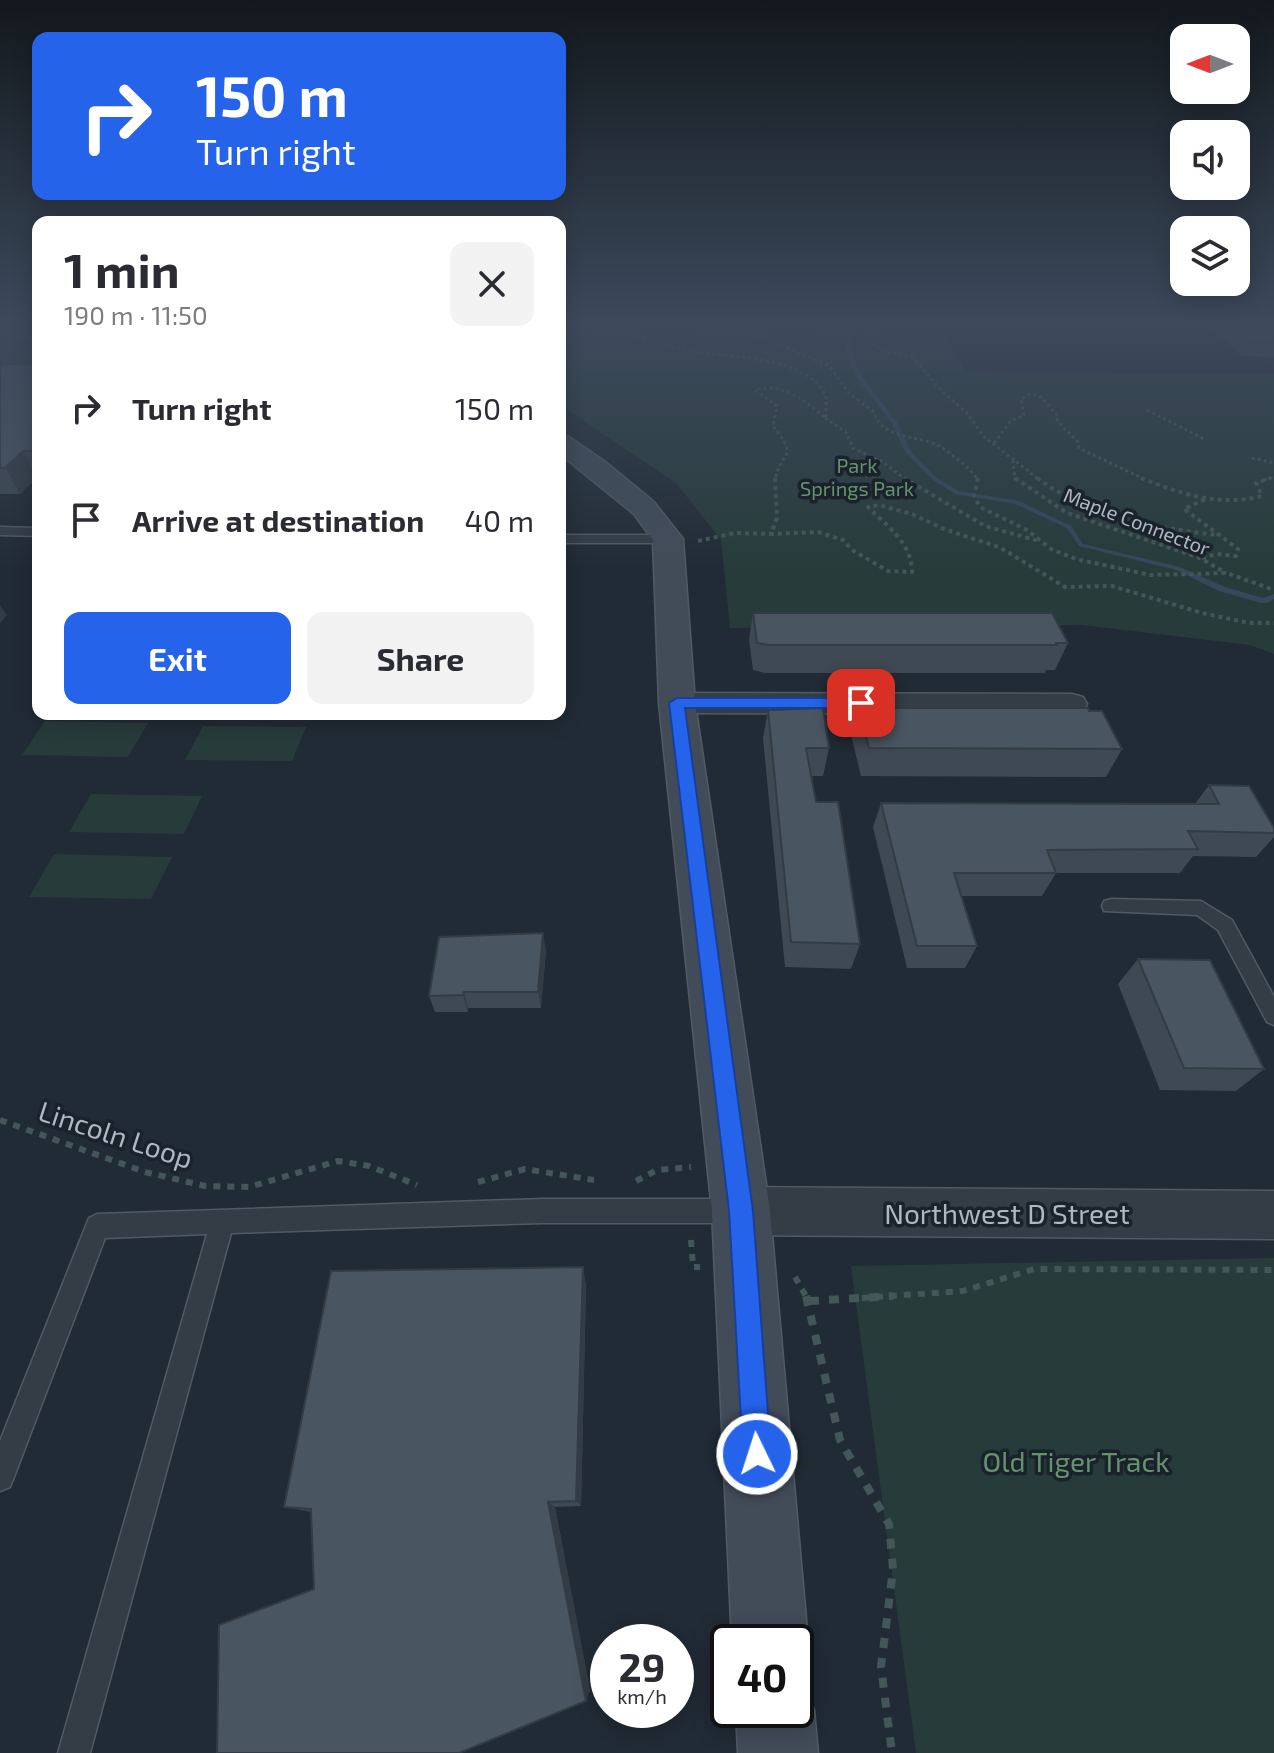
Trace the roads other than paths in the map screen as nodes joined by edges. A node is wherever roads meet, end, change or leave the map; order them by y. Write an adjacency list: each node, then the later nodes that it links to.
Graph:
1 (566, 446): 5 (street)
2 (0, 531): 3 (lane)
3 (32, 532)
4 (566, 539): 5 (lane)
5 (680, 541): 6 (street)
6 (677, 703): 7 (street); 10 (street)
7 (1072, 704)
8 (1111, 906): 9 (lane)
9 (1274, 1016)
10 (741, 1211): 11 (street, Northwest D Street); 12 (lane); 14 (street)
11 (1274, 1215)
12 (223, 1220): 13 (lane); 16 (lane)
13 (0, 1477)
14 (769, 1624)
15 (776, 1728): 17 (street)
16 (74, 1753)
17 (778, 1753)

